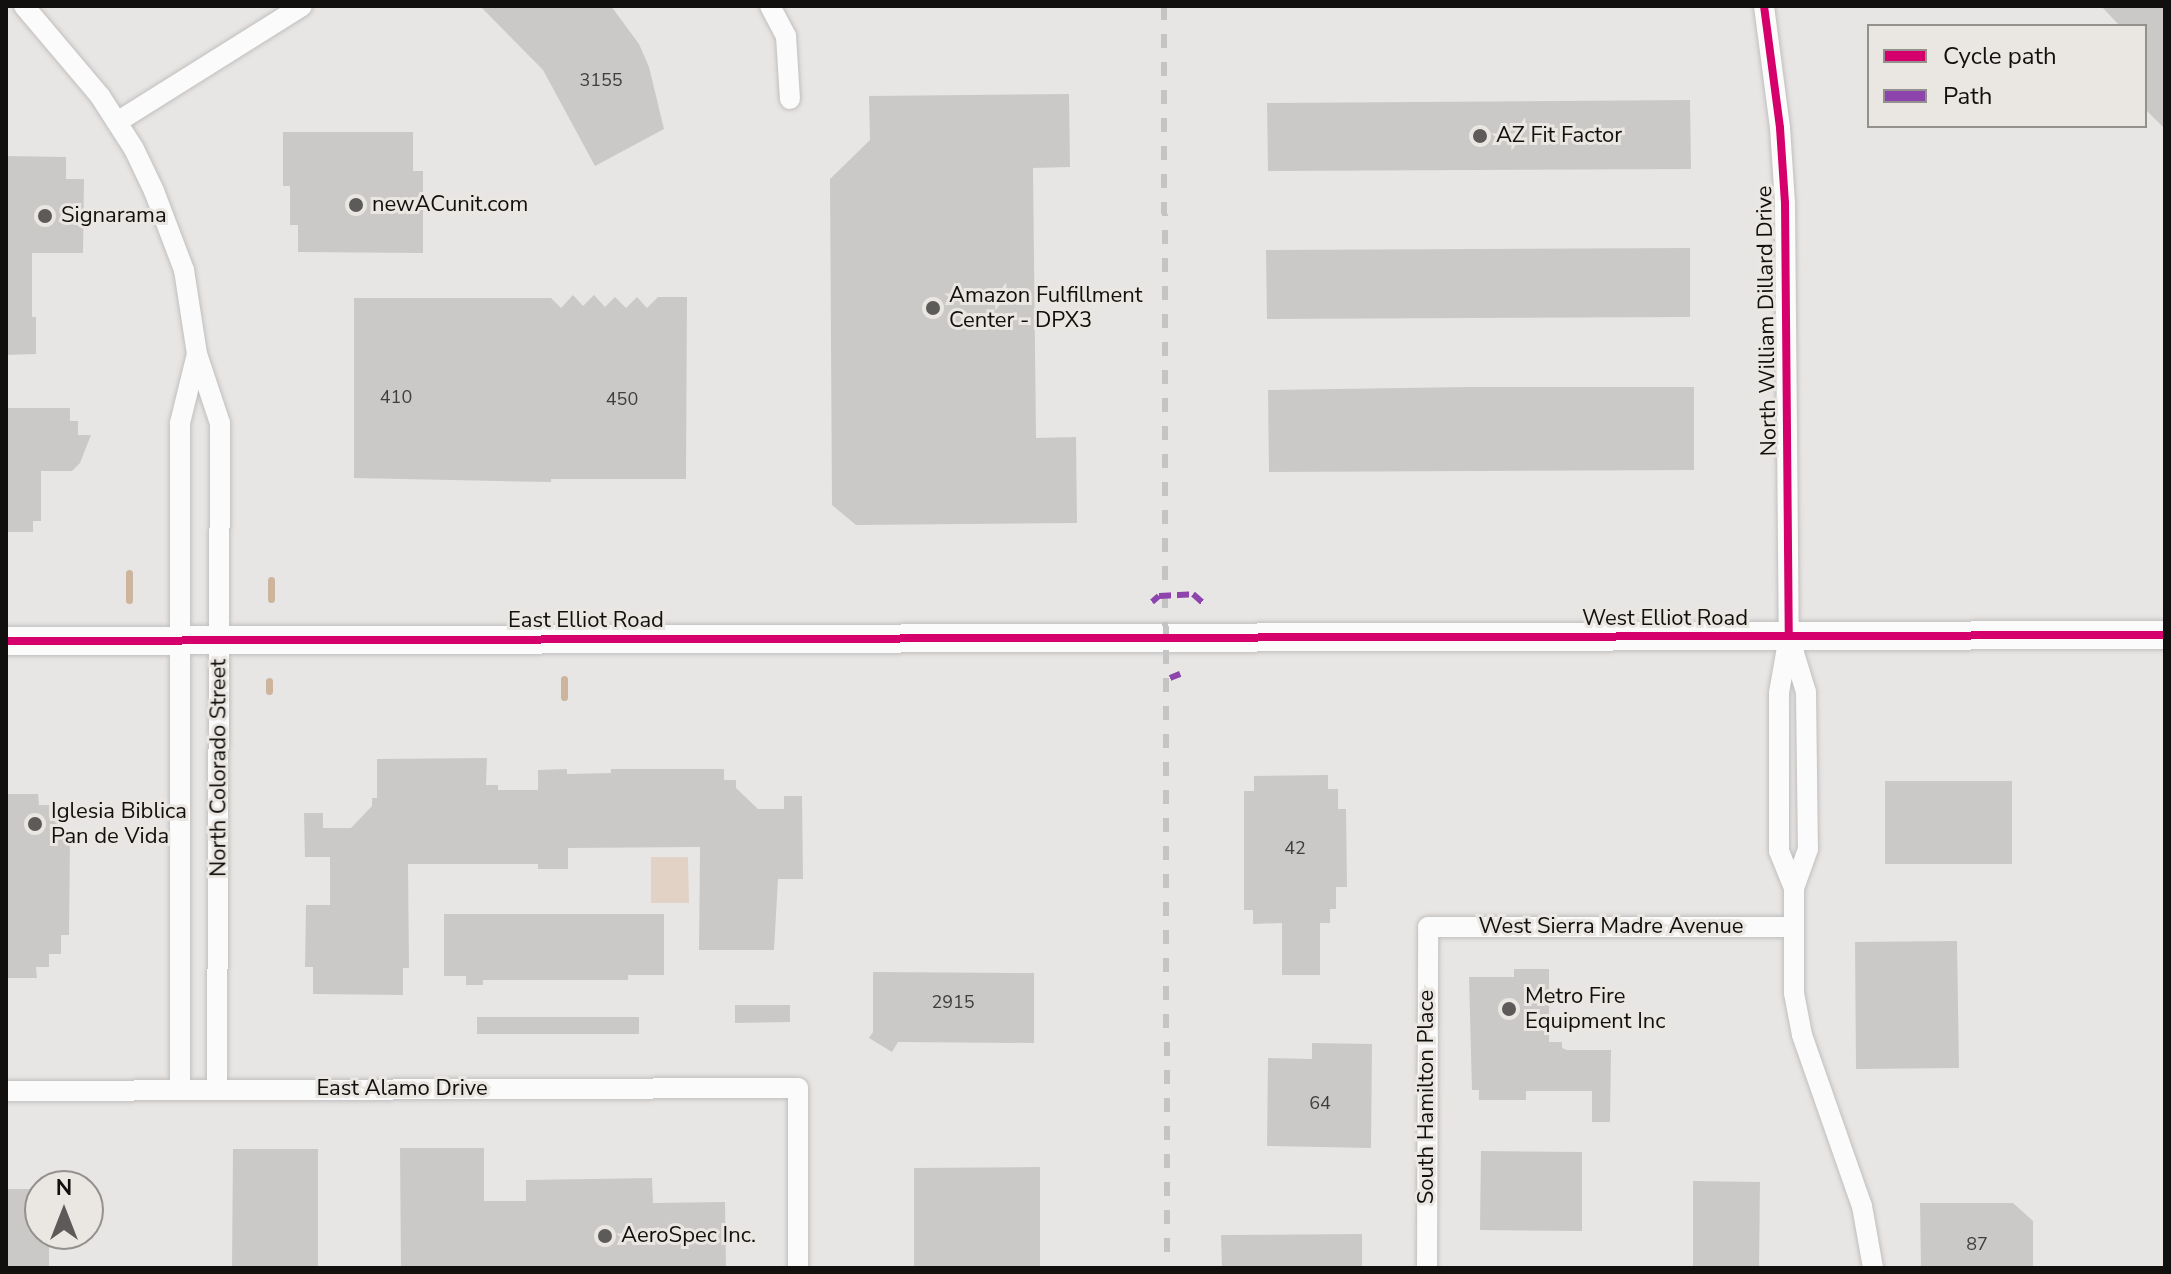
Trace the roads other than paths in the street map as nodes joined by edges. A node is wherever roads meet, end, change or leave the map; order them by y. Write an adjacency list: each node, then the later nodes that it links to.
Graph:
1 (24, 6): 6 (street, North Colorado Street)
2 (302, 6): 6 (street)
3 (770, 6): 5 (street)
4 (1764, 6): 9 (street, North William Dillard Drive)
5 (790, 99)
6 (117, 122): 7 (street, North Colorado Street)
7 (197, 354): 11 (street, North Colorado Street); 12 (street, North Colorado Street)
8 (2165, 635): 9 (main road, West Elliot Road)
9 (1789, 636): 10 (main road, West Elliot Road); 14 (street); 14 (street)
10 (1165, 637): 12 (main road, East Elliot Road)
11 (180, 640): 12 (main road, East Elliot Road); 13 (main road, East Elliot Road); 17 (street, North Colorado Street)
12 (220, 640): 18 (street, North Colorado Street)
13 (6, 641)
14 (1794, 888): 16 (street)
15 (1428, 927): 16 (street, West Sierra Madre Avenue); 21 (street, South Hamilton Place)
16 (1794, 927): 22 (street)
17 (180, 1090): 18 (street, East Alamo Drive); 19 (street, East Alamo Drive)
18 (217, 1090): 20 (street, East Alamo Drive)
19 (6, 1091)
20 (798, 1268)
21 (1427, 1268)
22 (1873, 1268)

